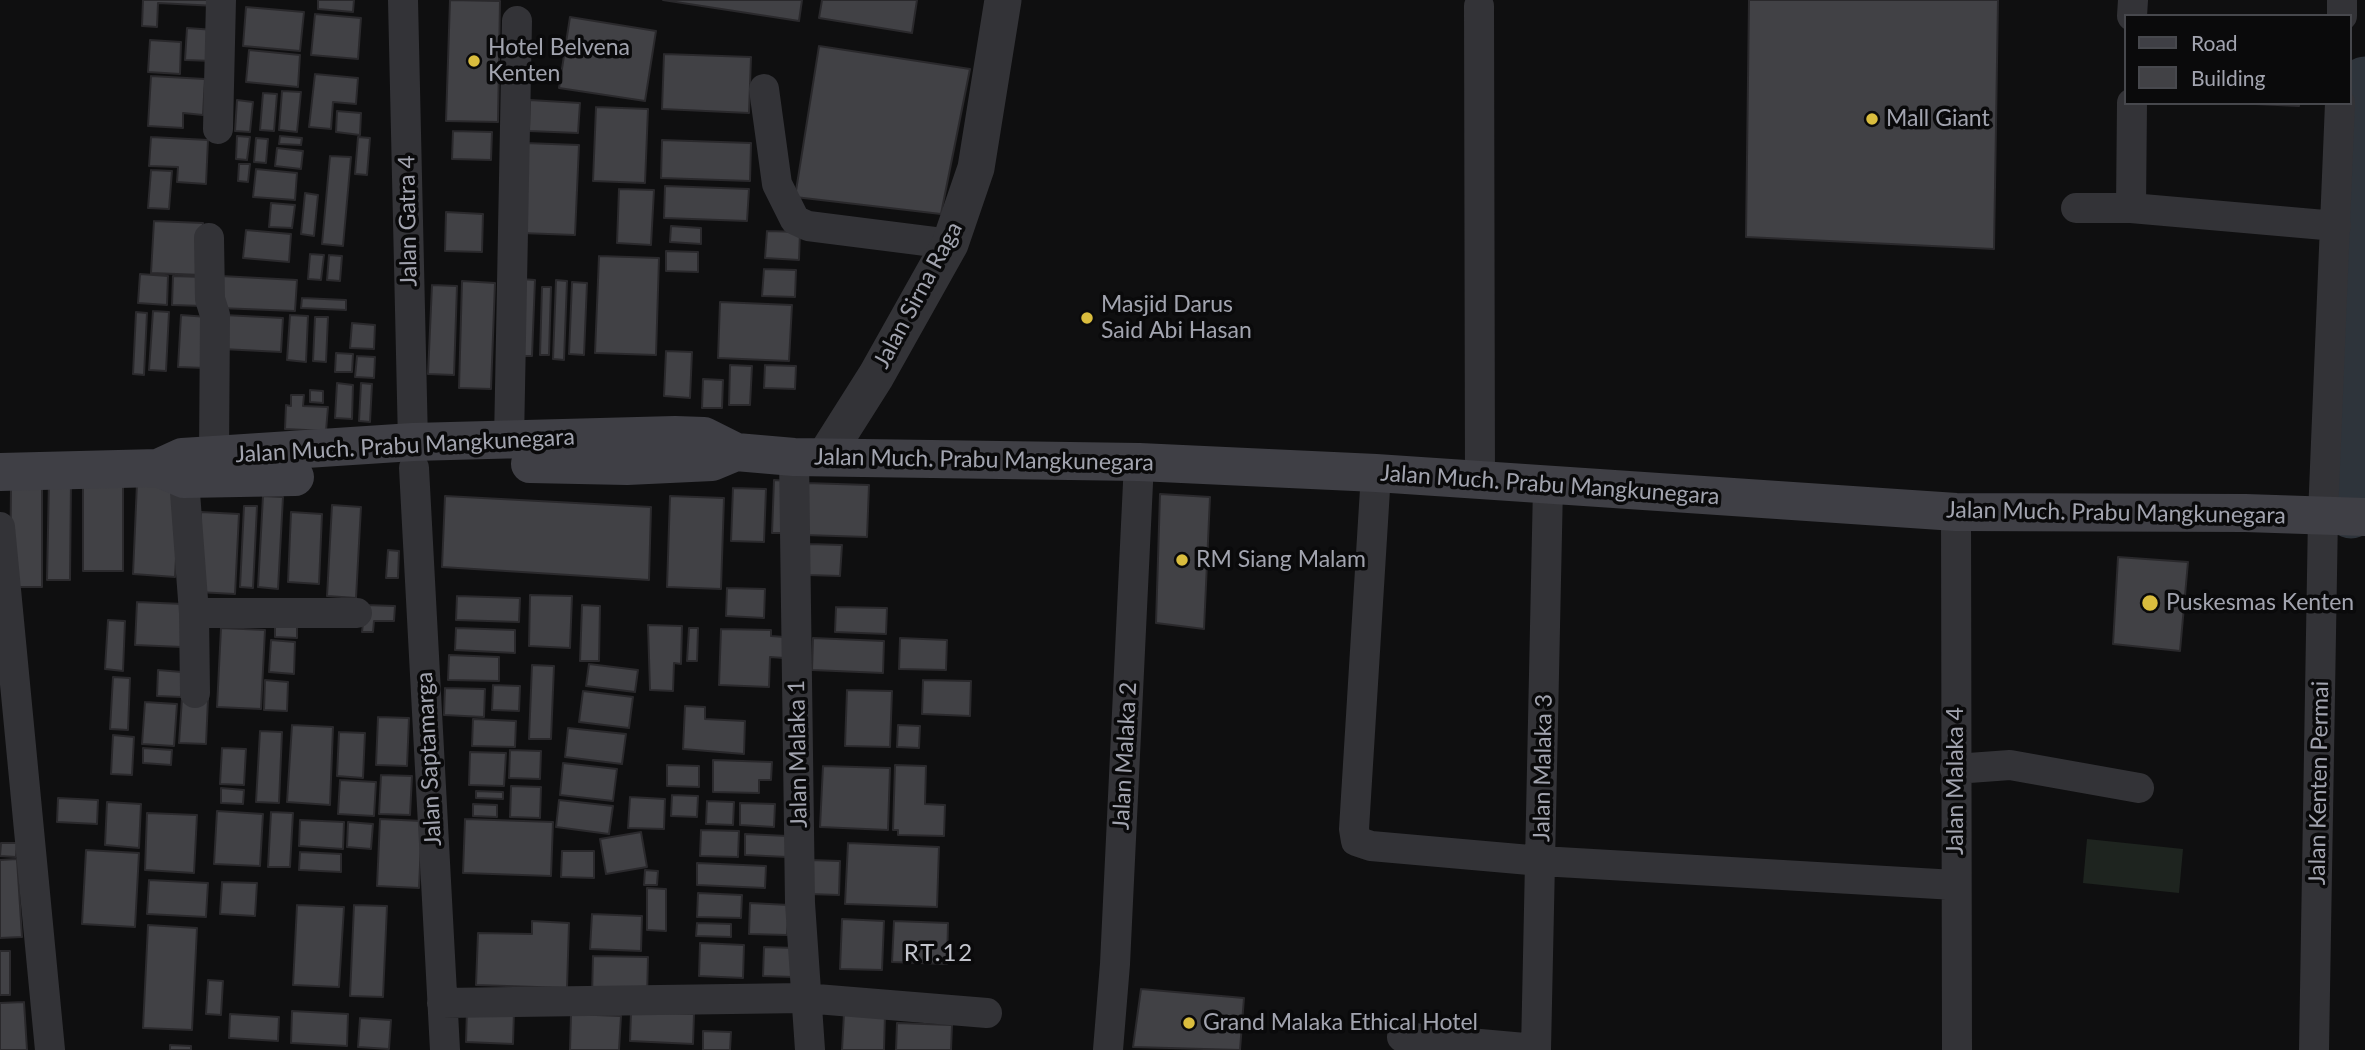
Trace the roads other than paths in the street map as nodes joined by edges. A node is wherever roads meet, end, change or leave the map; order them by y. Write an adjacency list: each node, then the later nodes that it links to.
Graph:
1 (221, 0): 9 (street)
2 (403, 0): 18 (street, Jalan Gatra 4)
3 (1003, 0): 14 (street, Jalan Sirna Raga)
4 (1479, 6): 24 (street)
5 (517, 20): 15 (street)
6 (764, 89): 14 (street)
7 (2132, 105): 11 (street)
8 (2340, 105): 12 (street, Jalan Kenten Permai)
9 (218, 129)
10 (2076, 208): 11 (street)
11 (2131, 208): 12 (street)
12 (2336, 226): 27 (street, Jalan Kenten Permai)
13 (209, 238): 17 (street)
14 (950, 244): 19 (street, Jalan Sirna Raga)
15 (509, 440): 16 (main road, Jalan Much. Prabu Mangkunegara); 18 (main road, Jalan Much. Prabu Mangkunegara)
16 (736, 452): 18 (main road, Jalan Much. Prabu Mangkunegara); 19 (main road, Jalan Much. Prabu Mangkunegara)
17 (214, 455): 18 (main road, Jalan Much. Prabu Mangkunegara); 23 (main road, Jalan Much. Prabu Mangkunegara)
18 (413, 455): 23 (main road, Jalan Much. Prabu Mangkunegara); 38 (street, Jalan Saptamarga)
19 (810, 456): 20 (main road, Jalan Much. Prabu Mangkunegara); 37 (street, Jalan Malaka 1)
20 (1139, 462): 22 (main road, Jalan Much. Prabu Mangkunegara); 45 (street, Jalan Malaka 2)
21 (0, 472): 23 (main road, Jalan Much. Prabu Mangkunegara)
22 (1376, 473): 24 (main road, Jalan Much. Prabu Mangkunegara); 35 (street)
23 (171, 474): 31 (street)
24 (1480, 482): 25 (main road, Jalan Much. Prabu Mangkunegara)
25 (1548, 486): 26 (main road, Jalan Much. Prabu Mangkunegara); 35 (street, Jalan Malaka 3)
26 (1956, 512): 27 (main road, Jalan Much. Prabu Mangkunegara); 33 (street, Jalan Malaka 4)
27 (2323, 515): 28 (main road, Jalan Much. Prabu Mangkunegara); 47 (street, Jalan Kenten Permai)
28 (2365, 517)
29 (0, 527): 42 (street)
30 (357, 612): 31 (street)
31 (194, 613): 32 (street)
32 (195, 693)
33 (1955, 769): 34 (street); 36 (street, Jalan Malaka 4)
34 (2139, 788)
35 (1541, 862): 36 (street); 41 (street, Jalan Malaka 3)
36 (1955, 885): 46 (street, Jalan Malaka 4)
37 (804, 998): 38 (street); 39 (street); 44 (street, Jalan Malaka 1)
38 (442, 1003): 43 (street, Jalan Saptamarga)
39 (987, 1013)
40 (1402, 1037): 41 (street)
41 (1536, 1049)
42 (50, 1050)
43 (445, 1050)
44 (810, 1050)
45 (1108, 1050)
46 (1957, 1050)
47 (2314, 1050)

